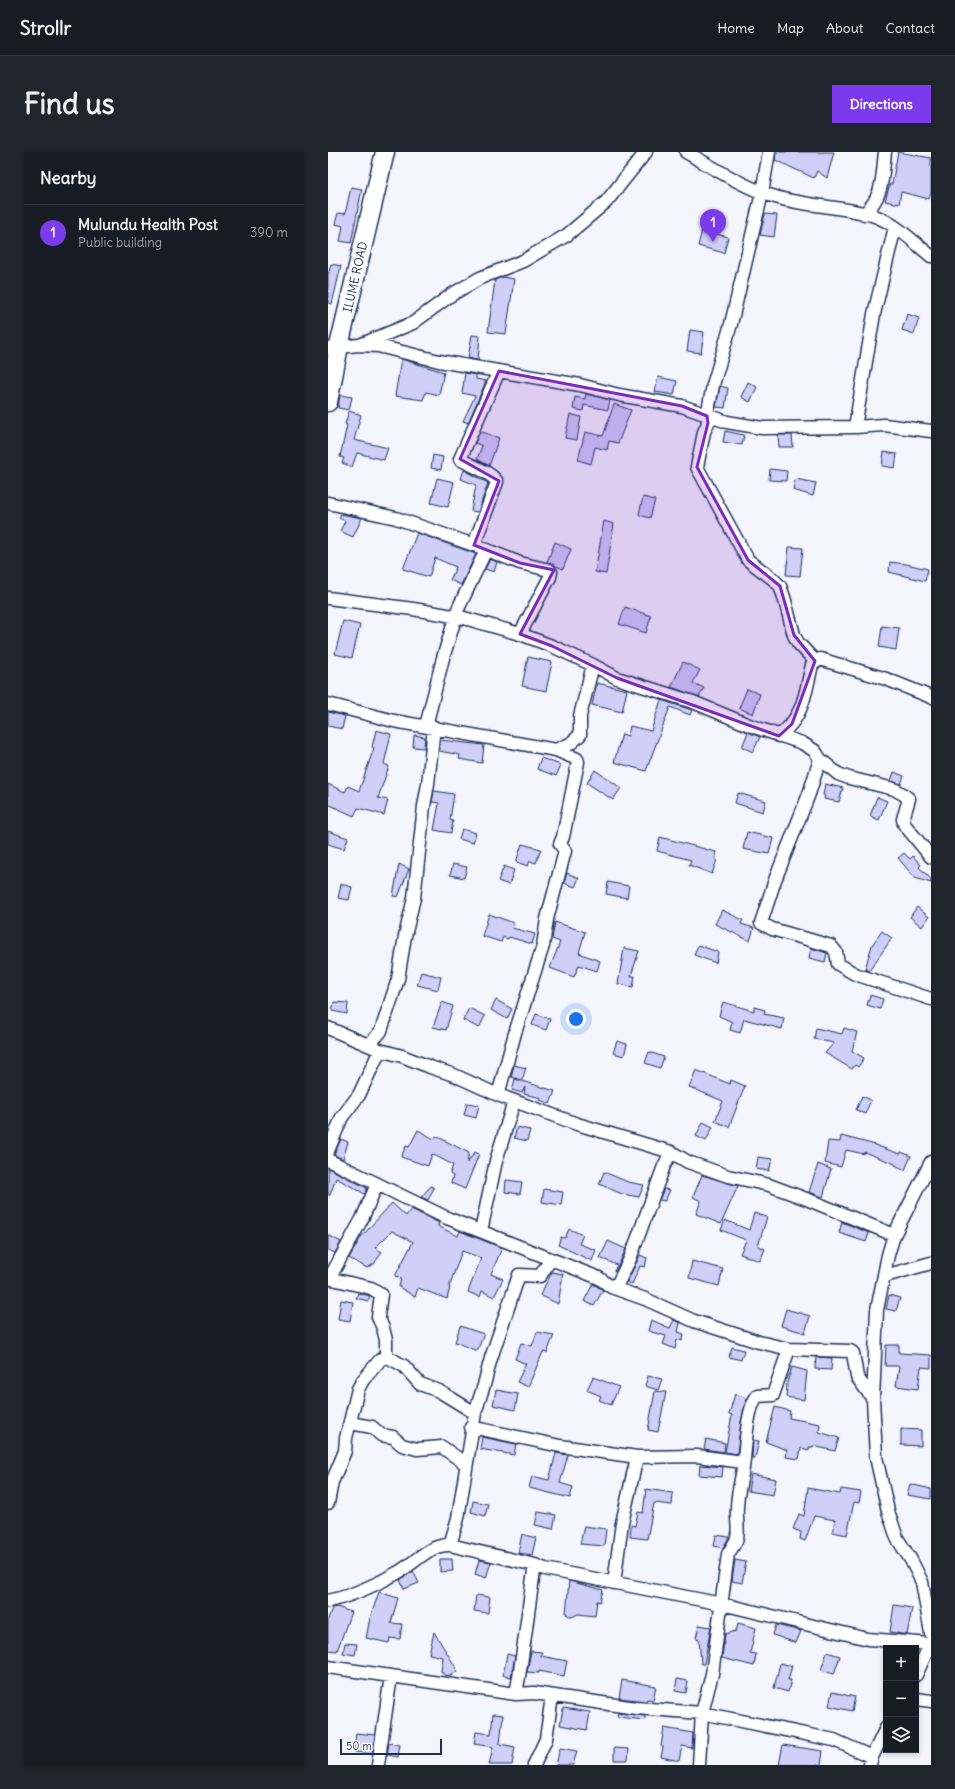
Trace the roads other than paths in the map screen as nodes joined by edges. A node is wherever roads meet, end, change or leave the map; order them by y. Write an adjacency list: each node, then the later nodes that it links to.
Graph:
1 (385, 152): 11 (street, ILUME ROAD)
2 (646, 152): 10 (street)
3 (686, 152): 6 (street)
4 (769, 152): 6 (street)
5 (885, 152): 7 (street)
6 (762, 193): 7 (street); 14 (street)
7 (864, 214): 8 (street)
8 (895, 227): 9 (street); 15 (street)
9 (931, 256)
10 (359, 345): 11 (street); 12 (street)
11 (333, 347): 13 (street, ILUME ROAD)
12 (499, 371): 14 (street); 18 (street)
13 (328, 402)
14 (707, 416): 15 (street); 23 (street)
15 (855, 427): 16 (street)
16 (931, 431)
17 (328, 504): 18 (street)
18 (474, 545): 19 (street)
19 (486, 550): 21 (street); 22 (street)
20 (328, 598): 21 (street)
21 (456, 617): 22 (street); 27 (street)
22 (520, 634): 24 (street)
23 (816, 661): 25 (street); 28 (street)
24 (593, 665): 28 (street); 29 (street)
25 (931, 697)
26 (328, 704): 27 (street)
27 (430, 726): 29 (street); 34 (street)
28 (779, 736): 30 (street)
29 (556, 750): 35 (street)
30 (820, 759): 31 (street); 32 (street)
31 (931, 857)
32 (931, 999)
33 (328, 1028): 34 (street)
34 (375, 1048): 35 (street); 37 (street)
35 (498, 1095): 36 (street)
36 (514, 1101): 38 (street); 42 (street)
37 (328, 1151)
38 (671, 1152): 43 (street); 48 (street)
39 (328, 1160): 41 (street)
40 (931, 1162): 43 (street)
41 (377, 1184): 42 (street); 47 (street)
42 (481, 1231): 44 (street)
43 (894, 1235): 46 (street)
44 (551, 1259): 48 (street); 52 (street)
45 (931, 1263): 46 (street)
46 (885, 1276): 51 (street)
47 (328, 1279): 50 (street)
48 (611, 1287): 49 (street)
49 (789, 1349): 51 (street); 56 (street)
50 (386, 1356): 52 (street); 53 (street)
51 (873, 1399): 64 (street)
52 (475, 1413): 54 (street)
53 (350, 1423): 57 (street); 58 (street)
54 (471, 1427): 55 (street); 57 (street)
55 (637, 1457): 56 (street); 61 (street)
56 (743, 1462): 63 (street)
57 (466, 1464): 59 (street)
58 (328, 1503)
59 (450, 1545): 60 (street); 62 (street)
60 (535, 1565): 61 (street); 70 (street)
61 (614, 1583): 63 (street)
62 (328, 1601)
63 (722, 1604): 65 (street); 74 (street)
64 (931, 1633)
65 (931, 1644)
66 (931, 1649): 68 (street)
67 (328, 1667): 69 (street)
68 (919, 1668)
69 (391, 1676): 70 (street); 77 (street)
70 (516, 1694): 71 (street)
71 (552, 1696): 74 (street); 78 (street)
72 (919, 1700): 73 (street)
73 (931, 1702)
74 (702, 1713): 76 (street); 79 (street)
75 (883, 1735): 76 (street)
76 (871, 1761)
77 (378, 1765)
78 (534, 1765)
79 (699, 1765)

